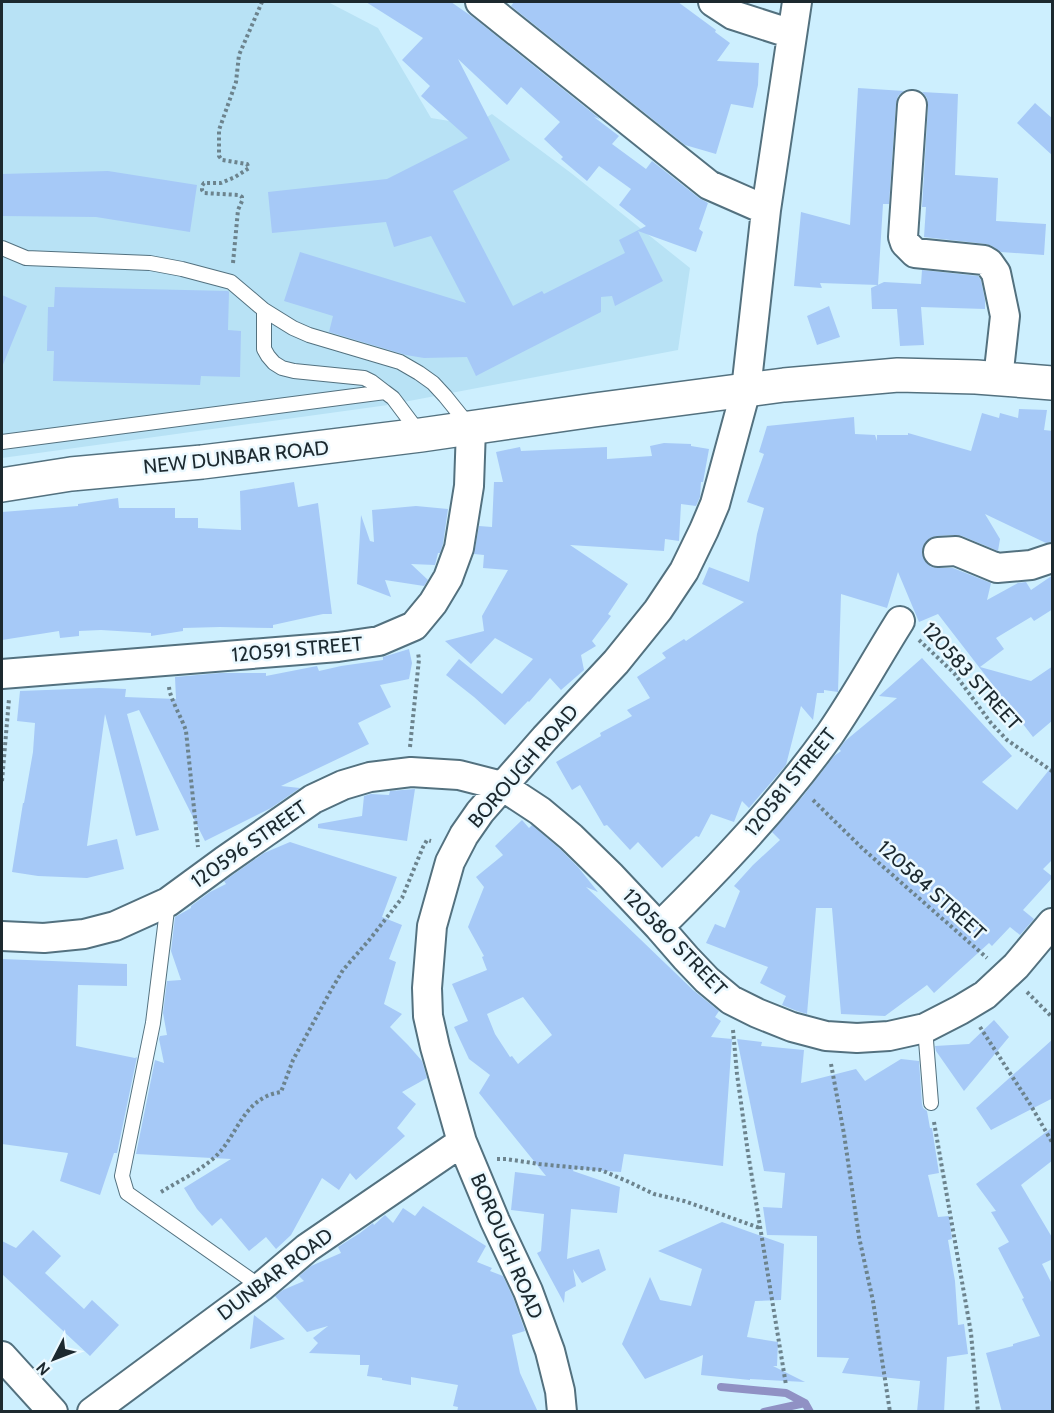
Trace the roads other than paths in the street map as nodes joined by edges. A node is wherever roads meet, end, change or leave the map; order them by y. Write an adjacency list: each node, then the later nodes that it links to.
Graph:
1 (480, 2): 6 (street)
2 (713, 2): 4 (street)
3 (797, 2): 4 (street, BOROUGH ROAD)
4 (792, 34): 6 (street, BOROUGH ROAD)
5 (912, 105): 9 (street)
6 (766, 210): 11 (street, BOROUGH ROAD)
7 (2, 249): 8 (lane)
8 (264, 310): 12 (lane); 13 (lane)
9 (999, 379): 10 (street, NEW DUNBAR ROAD); 11 (street, NEW DUNBAR ROAD)
10 (1053, 383)
11 (746, 390): 13 (street, NEW DUNBAR ROAD); 21 (street, BOROUGH ROAD)
12 (385, 392): 14 (lane); 15 (lane)
13 (471, 428): 14 (street, NEW DUNBAR ROAD); 20 (street, 120591 STREET)
14 (422, 435): 16 (street, NEW DUNBAR ROAD)
15 (2, 442)
16 (2, 484)
17 (938, 552): 18 (street)
18 (1053, 558)
19 (900, 621): 24 (street, 120581 STREET)
20 (6, 674)
21 (502, 786): 22 (street, 120596 STREET); 24 (street, 120580 STREET); 28 (street, BOROUGH ROAD)
22 (168, 902): 25 (street, 120596 STREET); 29 (lane)
23 (1053, 923): 26 (street, 120580 STREET)
24 (660, 927): 26 (street, 120580 STREET)
25 (2, 936)
26 (925, 1028): 27 (lane)
27 (931, 1103)
28 (466, 1152): 29 (street, DUNBAR ROAD); 33 (street, BOROUGH ROAD)
29 (261, 1287): 32 (street, DUNBAR ROAD)
30 (2, 1356): 31 (street)
31 (53, 1412)
32 (92, 1412)
33 (562, 1412)

